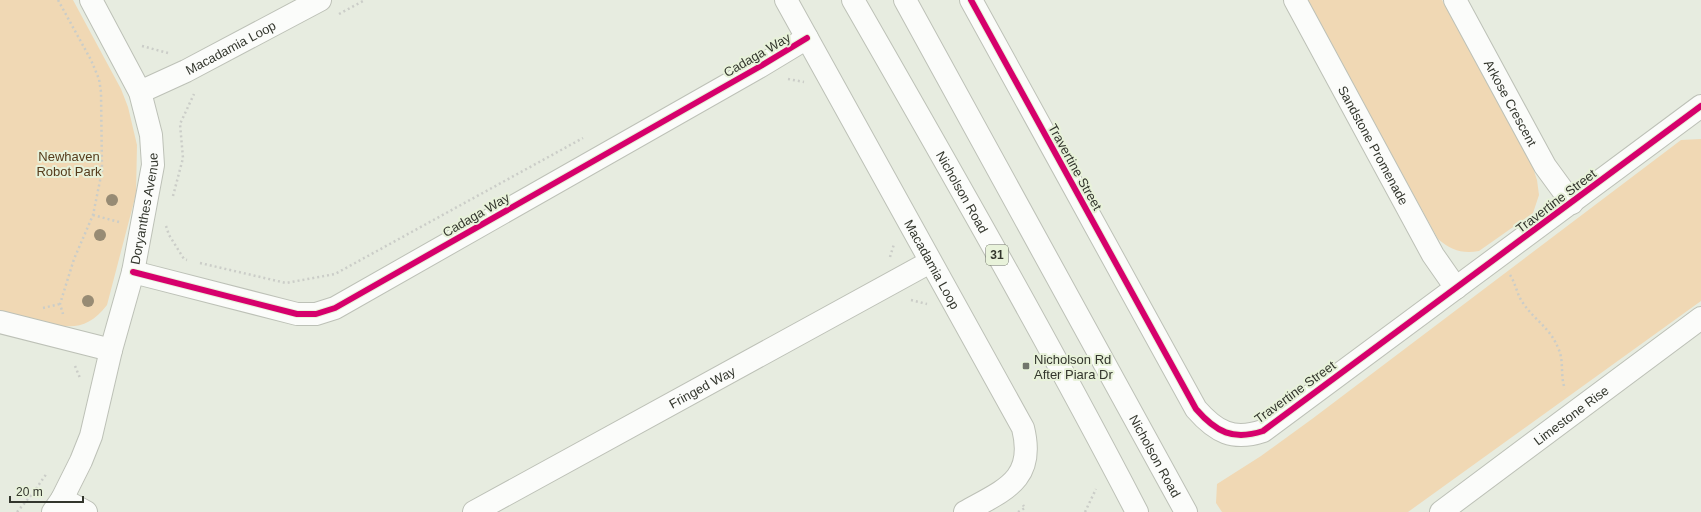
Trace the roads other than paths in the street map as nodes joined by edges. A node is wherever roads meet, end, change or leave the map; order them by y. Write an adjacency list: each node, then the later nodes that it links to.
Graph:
1 (91, 0): 10 (street, Doryanthes Avenue)
2 (320, 0): 10 (street, Macadamia Loop)
3 (786, 0): 9 (street, Macadamia Loop)
4 (853, 0): 23 (street, Nicholson Road / 31)
5 (905, 0): 24 (street, Nicholson Road)
6 (970, 0): 15 (street, Travertine Street)
7 (1295, 0): 15 (street, Sandstone Promenade)
8 (1455, 0): 12 (street, Arkose Crescent)
9 (807, 38): 13 (street, Macadamia Loop); 14 (street, Cadaga Way)
10 (140, 92): 14 (street, Doryanthes Avenue)
11 (1701, 106): 12 (street, Travertine Street)
12 (1572, 202): 15 (street, Travertine Street)
13 (930, 262): 21 (street, Fringed Way); 22 (street, Macadamia Loop)
14 (133, 272): 18 (street, Doryanthes Avenue)
15 (1456, 288)
16 (1701, 318): 25 (street, Limestone Rise)
17 (0, 322): 18 (street)
18 (111, 350): 19 (street, Doryanthes Avenue)
19 (58, 505): 20 (street)
20 (86, 512)
21 (474, 512)
22 (965, 512)
23 (1137, 512)
24 (1186, 512)
25 (1441, 512)

